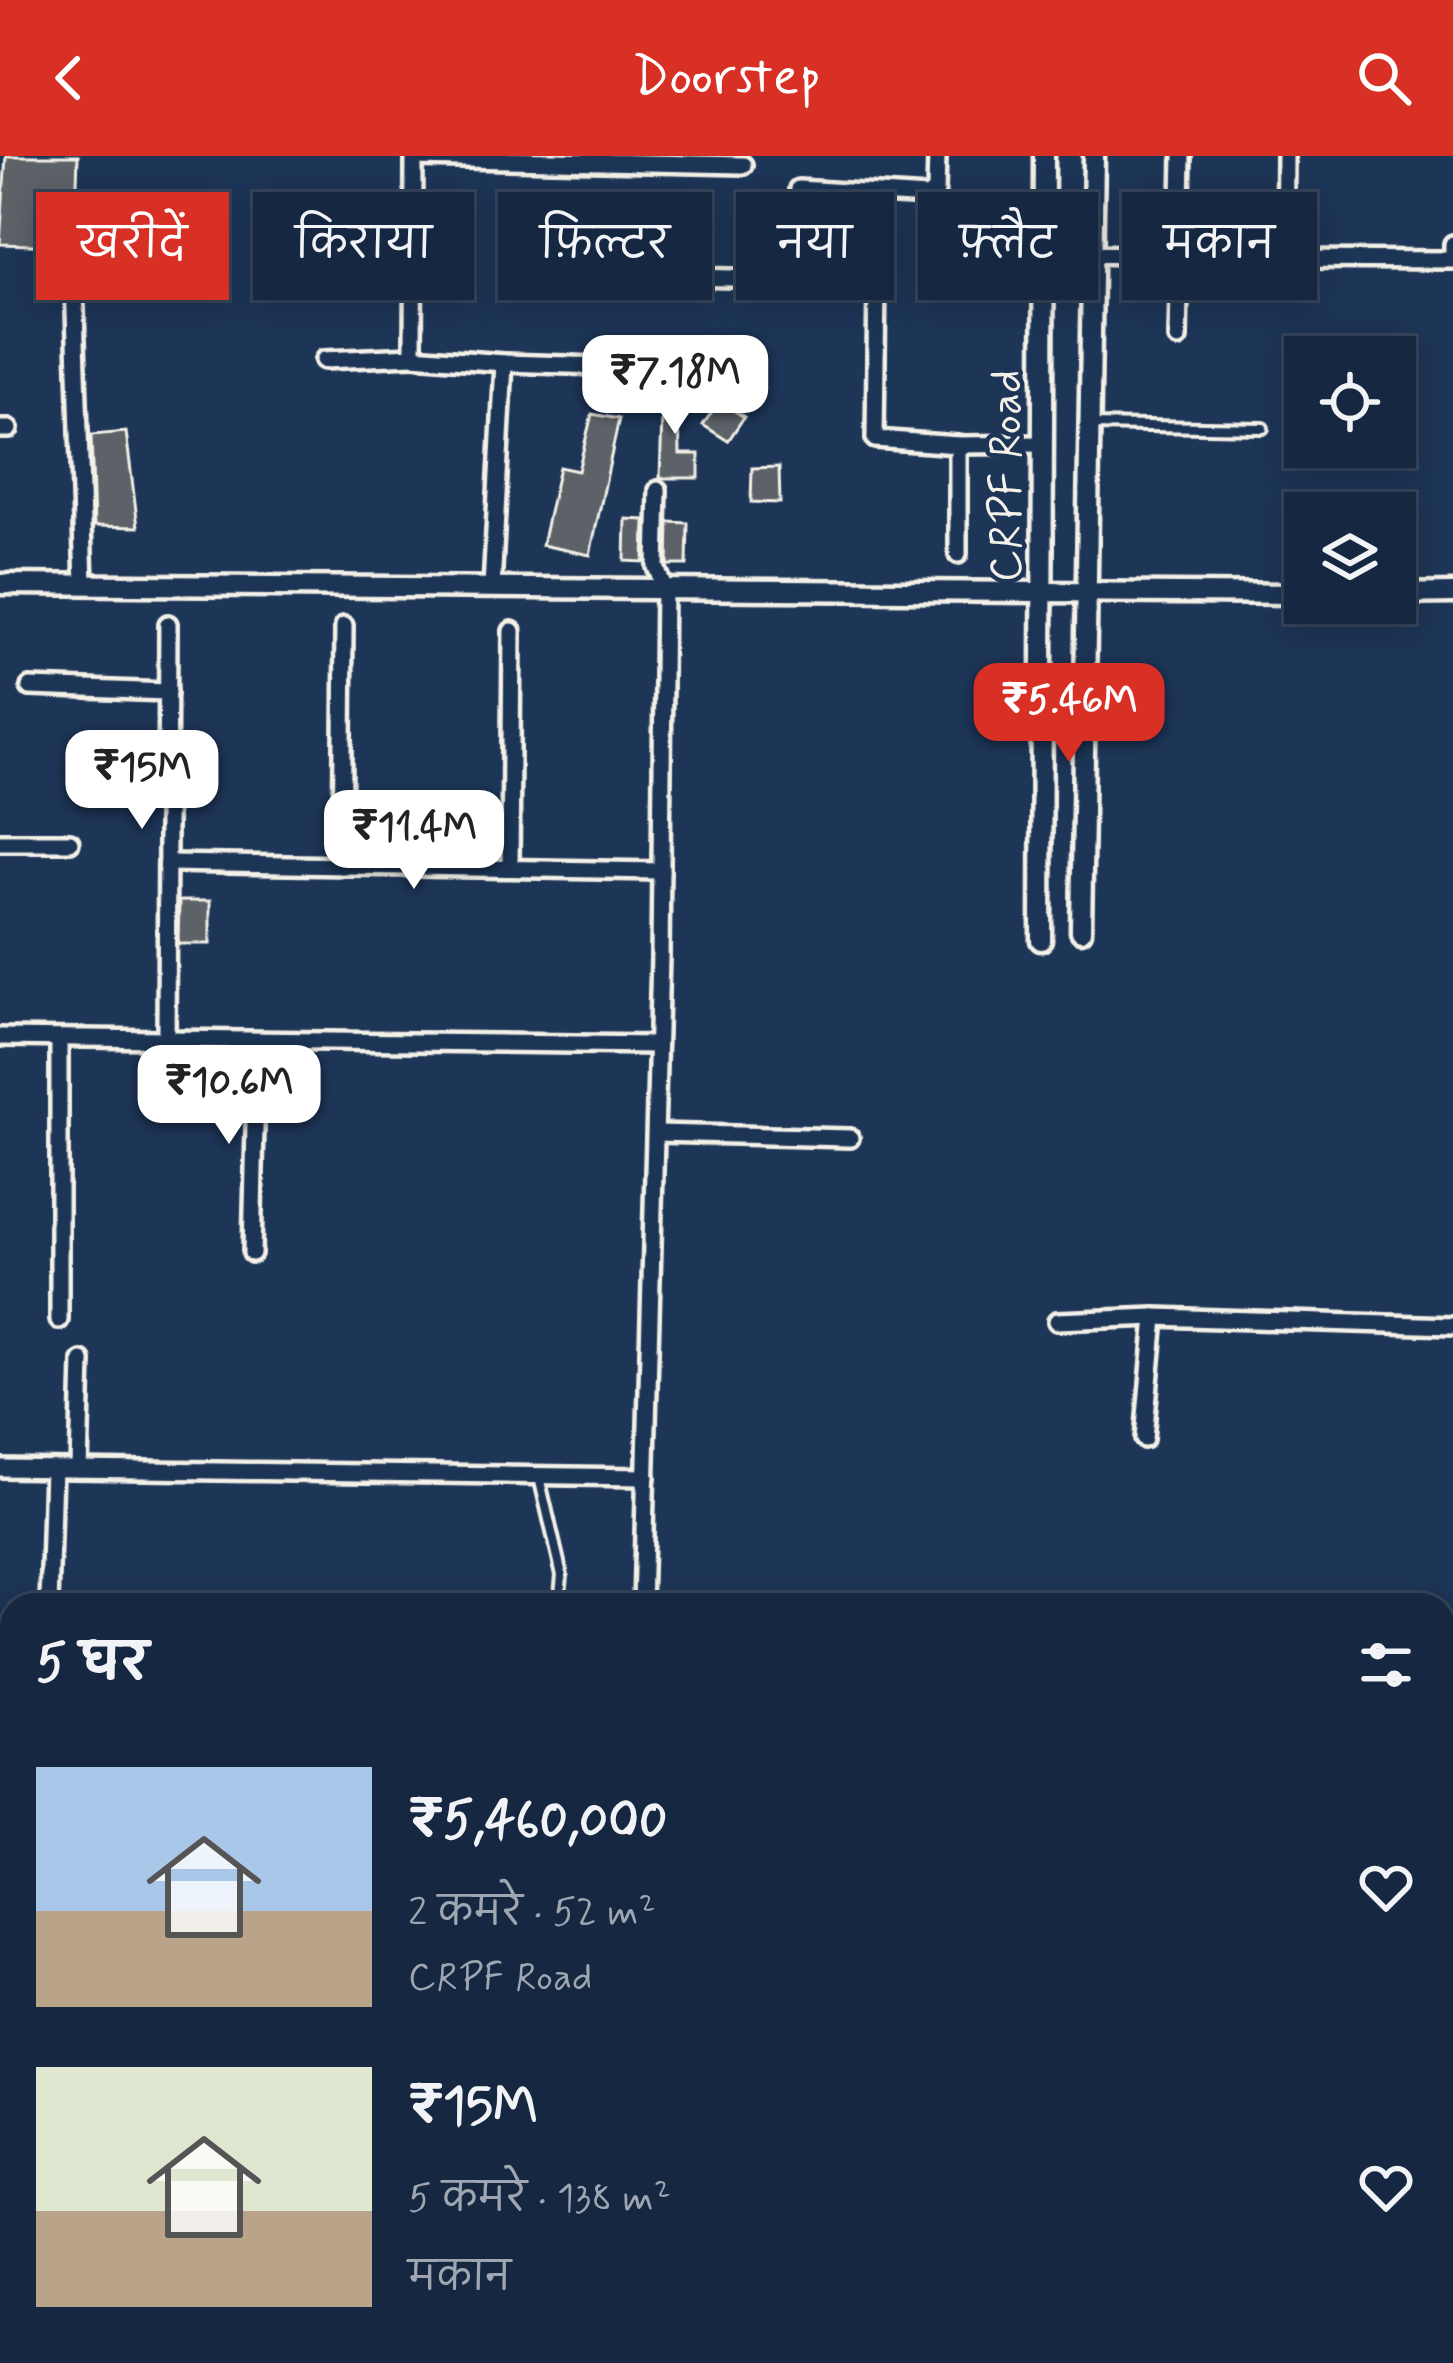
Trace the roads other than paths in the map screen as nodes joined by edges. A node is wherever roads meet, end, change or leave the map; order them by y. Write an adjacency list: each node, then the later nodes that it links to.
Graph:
1 (937, 156): 8 (street)
2 (1044, 156): 25 (street, CRPF Road)
3 (1094, 156): 9 (street)
4 (1181, 156): 10 (street)
5 (1285, 156): 11 (street)
6 (414, 157): 7 (street); 19 (street)
7 (743, 165)
8 (798, 190)
9 (1093, 192)
10 (1180, 192)
11 (1285, 192)
12 (1453, 244): 13 (street)
13 (1317, 259)
14 (712, 278): 26 (street)
15 (75, 300): 30 (street)
16 (1091, 300): 23 (street)
17 (1178, 300): 18 (street)
18 (1178, 338)
19 (413, 356): 20 (street); 21 (street)
20 (324, 360)
21 (504, 362): 22 (street); 32 (street)
22 (600, 366)
23 (1089, 424): 24 (lane); 33 (street)
24 (1263, 428)
25 (1043, 444): 26 (street); 34 (street, CRPF Road)
26 (958, 446): 28 (street)
27 (658, 490): 31 (street)
28 (958, 554)
29 (0, 584): 30 (street)
30 (84, 584): 32 (street)
31 (664, 587): 32 (street); 34 (street); 48 (street)
32 (492, 588)
33 (1086, 590): 34 (street); 36 (street); 49 (street)
34 (1043, 591): 50 (street, CRPF Road)
35 (1453, 593): 37 (street)
36 (1284, 594)
37 (1416, 594)
38 (168, 624): 42 (street)
39 (344, 626): 46 (street)
40 (512, 631): 47 (street)
41 (30, 687): 42 (street)
42 (168, 692): 45 (street)
43 (0, 842): 44 (street)
44 (70, 842)
45 (167, 863): 46 (street); 53 (street)
46 (341, 866): 47 (street)
47 (510, 868): 48 (street)
48 (661, 871): 55 (street)
49 (1081, 932)
50 (1041, 940)
51 (0, 1037): 52 (street)
52 (59, 1038): 53 (street); 60 (street)
53 (166, 1040): 54 (street)
54 (256, 1042): 55 (street); 58 (street)
55 (657, 1045): 56 (street)
56 (656, 1133): 57 (street); 69 (street)
57 (850, 1138)
58 (252, 1253)
59 (1155, 1317): 61 (street); 62 (street); 64 (street)
60 (58, 1320)
61 (1057, 1321)
62 (1453, 1326)
63 (82, 1361): 67 (street)
64 (1144, 1439)
65 (0, 1468): 66 (street)
66 (52, 1469): 67 (street); 70 (street)
67 (79, 1469): 68 (street)
68 (539, 1476): 69 (street); 71 (lane)
69 (646, 1477): 72 (street)
70 (49, 1593)
71 (560, 1593)
72 (642, 1593)

